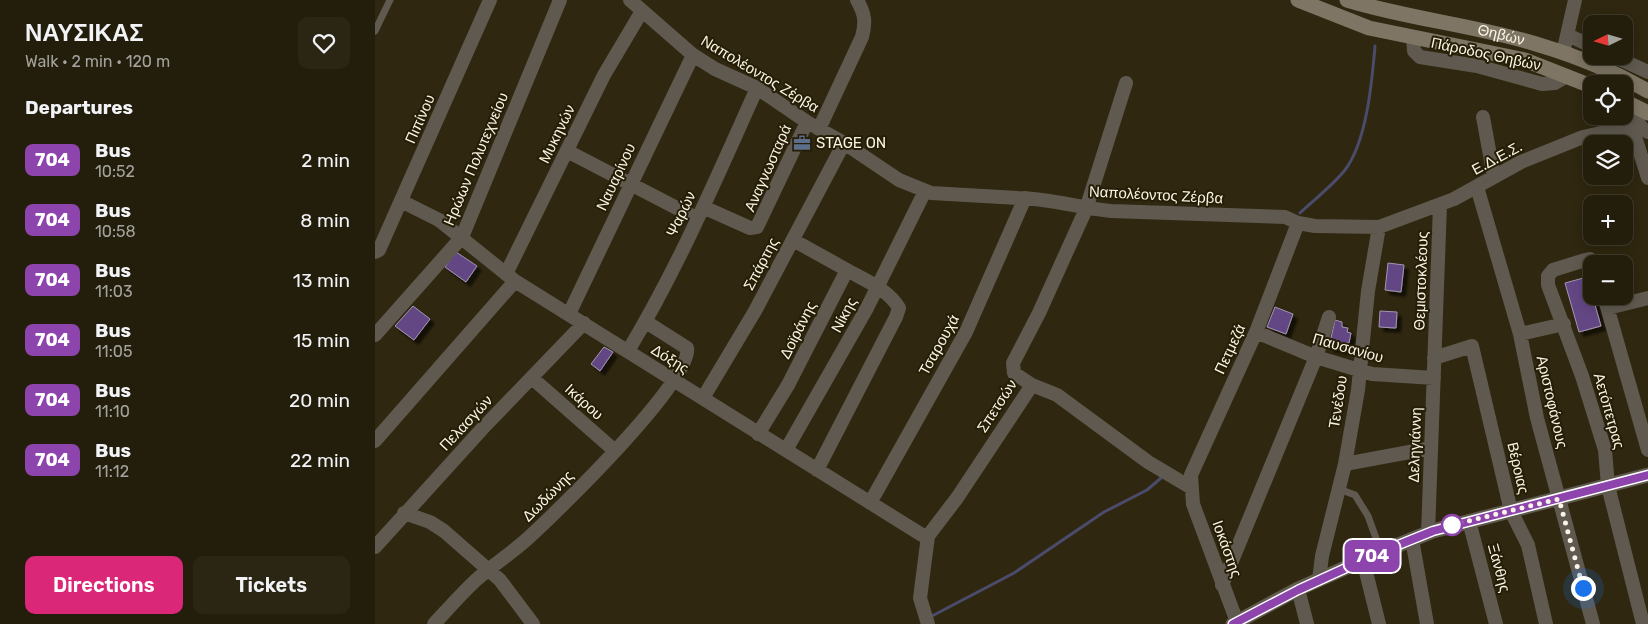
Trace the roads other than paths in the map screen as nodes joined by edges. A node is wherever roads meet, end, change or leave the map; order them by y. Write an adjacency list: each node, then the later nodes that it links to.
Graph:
1 (390, 0): 10 (lane)
2 (490, 0): 38 (street, Πιπίνου)
3 (560, 0): 44 (street, Ηρώων Πολυτεχνείου)
4 (630, 0): 9 (street, Ναπολέοντος Ζέρβα)
5 (857, 0): 27 (street)
6 (1298, 0): 18 (main road, Θηβών)
7 (1347, 0): 13 (main road, Θηβών)
8 (1575, 0): 11 (street)
9 (642, 10): 14 (street, Ναπολέοντος Ζέρβα); 31 (street, Μυκηνών)
10 (375, 30)
11 (1568, 35): 12 (street); 13 (street)
12 (1583, 42)
13 (1563, 53): 20 (main road, Θηβών)
14 (693, 55): 19 (street, Ναπολέοντος Ζέρβα); 34 (street, Ναυαρίνου)
15 (1633, 65): 16 (street)
16 (1648, 72)
17 (1126, 83): 40 (street, Σπετσών)
18 (1583, 83)
19 (757, 88): 25 (street, Ναπολέοντος Ζέρβα); 41 (street, Ψαρών)
20 (1648, 91)
21 (1633, 106): 22 (main road)
22 (1648, 113)
23 (1483, 117): 32 (street)
24 (1633, 117): 29 (street)
25 (807, 122): 27 (street, Ναπολέοντος Ζέρβα); 41 (street, Αναγνωσταρά)
26 (1617, 125): 28 (street)
27 (819, 129): 30 (street, Ναπολέοντος Ζέρβα)
28 (1614, 130): 29 (street, Ε.Δ.Ε.Σ.); 32 (street, Ε.Δ.Ε.Σ.)
29 (1641, 130): 33 (street)
30 (844, 143): 36 (street, Ναπολέοντος Ζέρβα); 45 (street, Σπάρτης)
31 (567, 151): 34 (street, Αναγνωσταρά); 49 (street, Μυκηνών)
32 (1494, 177): 35 (street, Ε.Δ.Ε.Σ.)
33 (1648, 178)
34 (631, 184): 41 (street, Αναγνωσταρά); 54 (street, Ναυαρίνου)
35 (1477, 187): 39 (street, Ε.Δ.Ε.Σ.); 60 (street, Αριστοφάνους)
36 (925, 191): 37 (street, Ναπολέοντος Ζέρβα); 50 (street, Νίκης)
37 (1025, 198): 40 (street, Ναπολέοντος Ζέρβα); 84 (street, Τσαρουχά)
38 (401, 201): 44 (street, Δόξης); 46 (street, Πιπίνου)
39 (1440, 204): 43 (street, Ε.Δ.Ε.Σ.); 64 (street, Θεμιστοκλέους)
40 (1086, 209): 42 (street, Ναπολέοντος Ζέρβα); 69 (street, Σπετσών)
41 (700, 212): 56 (street, Ψαρών)
42 (1298, 223): 43 (street, Ναπολέοντος Ζέρβα); 59 (street, Πετμεζά)
43 (1379, 227): 65 (street, Τενέδου)
44 (462, 236): 49 (street, Δόξης); 61 (street, Ηρώων Πολυτεχνείου)
45 (793, 240): 48 (street); 70 (street, Σπάρτης)
46 (377, 251)
47 (1583, 261): 58 (street, Αετόπετρας)
48 (847, 270): 50 (street); 71 (street, Δοϊράνης)
49 (511, 278): 54 (street, Δόξης); 72 (street, Μυκηνών)
50 (877, 287): 74 (street, Νίκης); 78 (street)
51 (1648, 298): 52 (street)
52 (1633, 299)
53 (1607, 305): 75 (street)
54 (569, 314): 57 (street, Δόξης)
55 (1329, 317): 63 (street)
56 (645, 322): 62 (street, Ψαρών); 68 (street, Δωδώνης)
57 (584, 323): 62 (street, Δόξης); 66 (street, Πελασγών)
58 (1564, 324): 60 (street); 80 (street, Αετόπετρας)
59 (1256, 332): 63 (street, Παυσανίου); 81 (street, Πετμεζά)
60 (1520, 334): 83 (street, Αριστοφάνους)
61 (375, 335)
62 (628, 351): 68 (street, Δόξης)
63 (1316, 357): 65 (street, Παυσανίου); 96 (street)
64 (1434, 358): 67 (street, Δεληγιάννη); 85 (street, Βέροιας)
65 (1359, 369): 67 (street, Παυσανίου); 77 (street, Τενέδου)
66 (532, 378): 76 (street, Ικάρου); 86 (street, Πελασγών)
67 (1434, 378): 73 (street, Δεληγιάννη)
68 (675, 381): 70 (street, Δόξης); 76 (street, Δωδώνης)
69 (1032, 385): 81 (street); 89 (street, Σπετσών)
70 (703, 398): 71 (street, Δόξης)
71 (758, 434): 74 (street, Δόξης)
72 (375, 441)
73 (1431, 448): 77 (street); 88 (street, Δεληγιάννη)
74 (786, 450): 78 (street, Δόξης)
75 (1648, 450)
76 (615, 451): 94 (street, Δωδώνης)
77 (1345, 464): 82 (street, Τενέδου)
78 (817, 470): 84 (street, Δόξης)
79 (1648, 475): 80 (street)
80 (1608, 486): 83 (street); 108 (street, Αετόπετρας)
81 (1190, 487): 96 (street, Ιοκάστης)
82 (1339, 489): 92 (lane); 95 (street, Τενέδου)
83 (1559, 499): 85 (street); 107 (street, Αριστοφάνους)
84 (869, 503): 89 (street, Δόξης)
85 (1511, 512): 87 (street); 106 (street, Βέροιας)
86 (404, 513): 91 (street, Πελασγών); 94 (street)
87 (1469, 521): 88 (street); 105 (street, Ξάνθης)
88 (1428, 533): 90 (street)
89 (928, 536): 101 (street)
90 (1412, 539): 92 (street); 104 (street)
91 (375, 547)
92 (1381, 552): 93 (street)
93 (1363, 560): 95 (street); 103 (street)
94 (488, 570): 98 (street, Δωδώνης); 100 (street)
95 (1319, 580): 97 (street)
96 (1223, 585): 99 (street, Ιοκάστης)
97 (1298, 590): 99 (street); 102 (street)
98 (439, 622)
99 (1241, 622)
100 (533, 624)
101 (928, 624)
102 (1307, 624)
103 (1379, 624)
104 (1427, 624)
105 (1496, 624)
106 (1545, 624)
107 (1593, 624)
108 (1643, 624)

